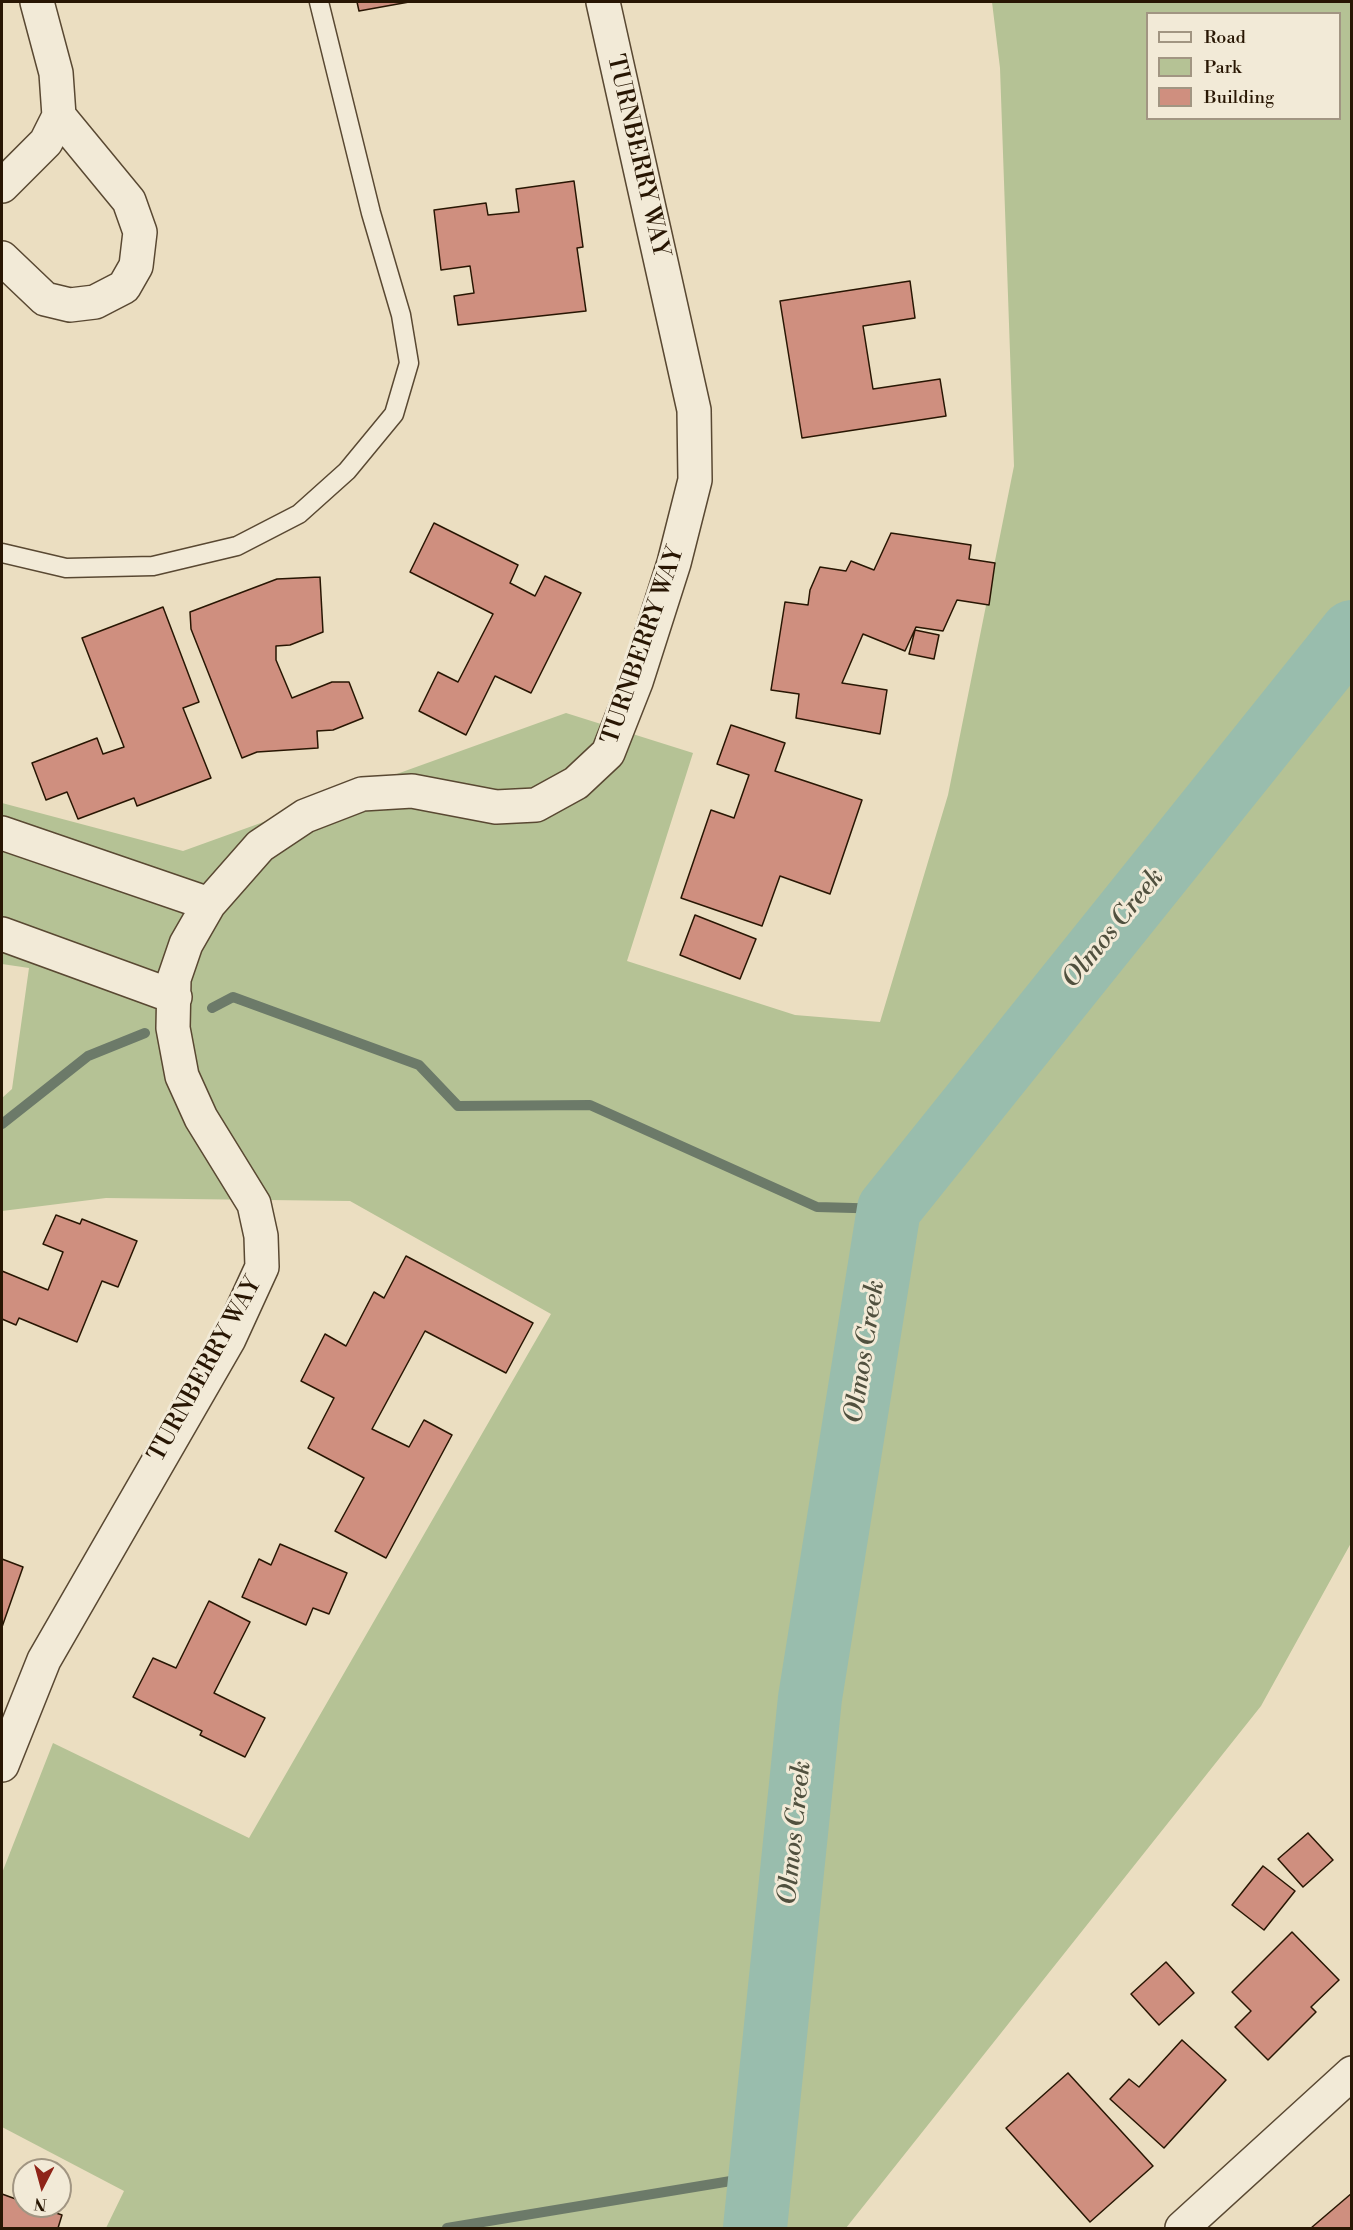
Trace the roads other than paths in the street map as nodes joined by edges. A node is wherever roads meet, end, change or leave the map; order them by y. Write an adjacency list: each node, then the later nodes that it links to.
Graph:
1 (37, 2): 4 (street)
2 (319, 2): 7 (lane)
3 (603, 2): 9 (street, TURNBERRY WAY)
4 (59, 116): 5 (street); 6 (street)
5 (8, 180)
6 (2, 258)
7 (2, 553)
8 (2, 833): 9 (street)
9 (209, 904): 11 (street, TURNBERRY WAY)
10 (2, 934): 11 (street)
11 (175, 997): 12 (street, TURNBERRY WAY)
12 (2, 1765)
13 (1352, 2073): 14 (street)
14 (1182, 2229)

